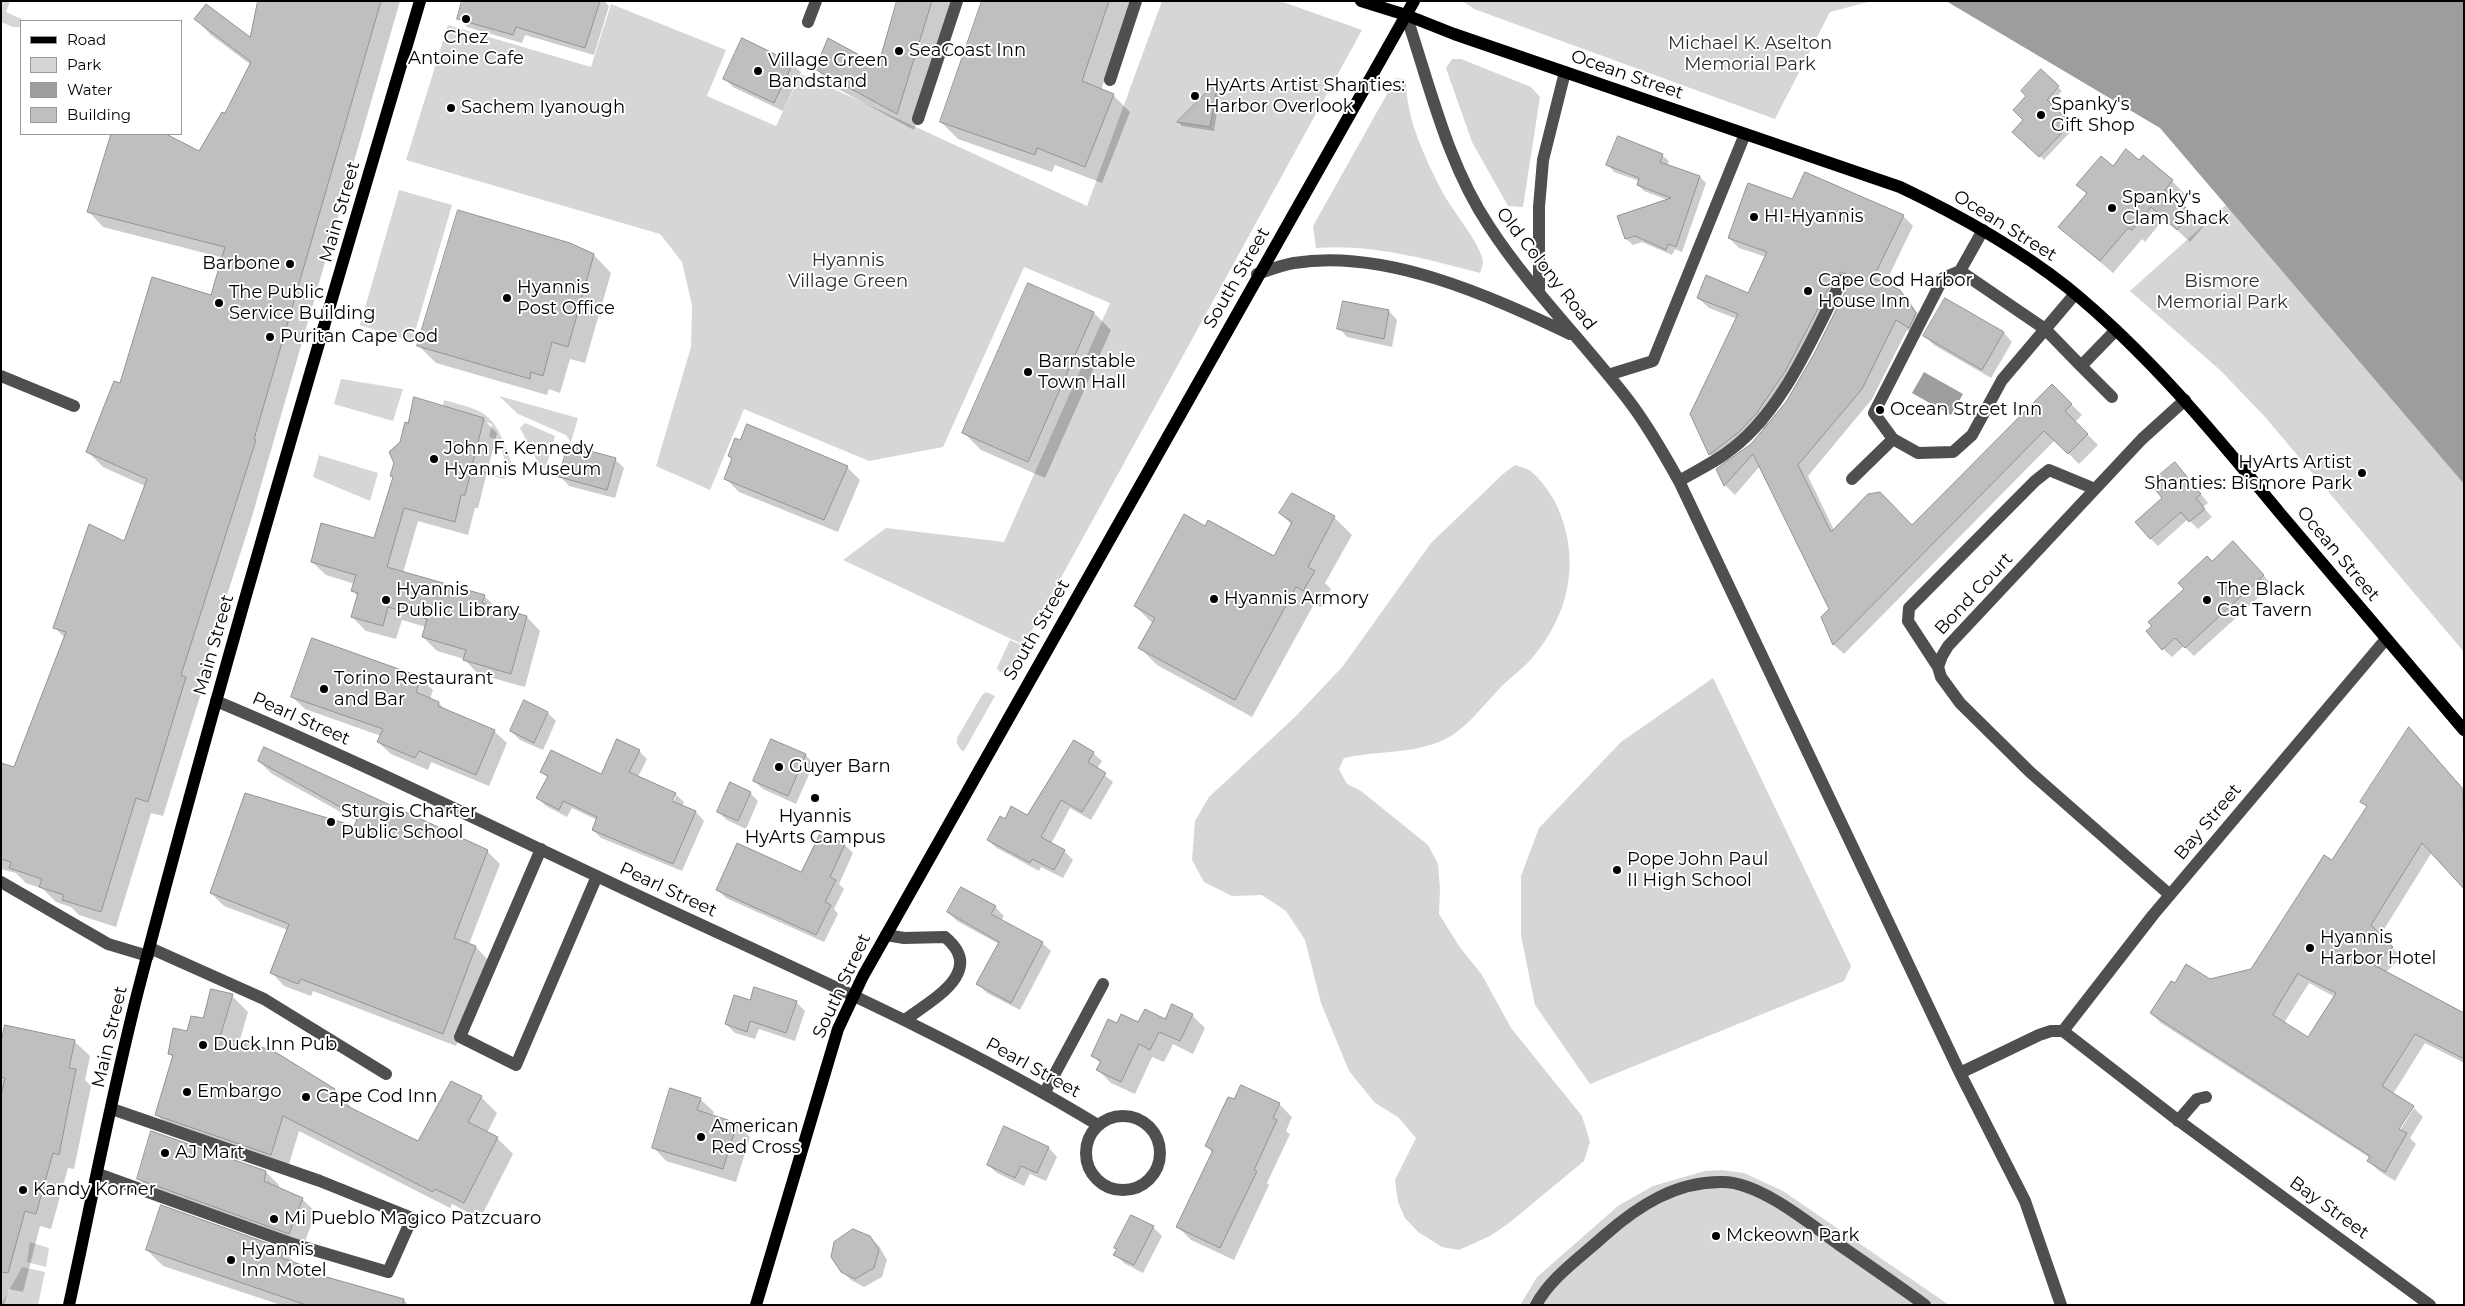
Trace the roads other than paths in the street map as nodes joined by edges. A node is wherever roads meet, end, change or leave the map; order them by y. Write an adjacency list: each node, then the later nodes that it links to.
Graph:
1 (420, 1): 35 (main road, Main Street)
2 (816, 1): 9 (street)
3 (957, 1): 12 (street)
4 (1136, 1): 11 (street)
5 (1361, 1): 8 (main road, Ocean Street)
6 (1407, 1): 8 (main road, Old Colony Road)
7 (1414, 1): 8 (main road, South Street)
8 (1406, 15): 10 (main road, Ocean Street); 16 (main road, South Street); 18 (street, Old Colony Road)
9 (808, 22)
10 (1566, 72): 13 (main road, Ocean Street); 18 (street)
11 (1110, 80)
12 (918, 119)
13 (1745, 134): 14 (main road, Ocean Street); 24 (street)
14 (1983, 230): 15 (street); 19 (main road, Ocean Street)
15 (1960, 271): 20 (street); 29 (street)
16 (1258, 274): 22 (street); 41 (main road, South Street)
17 (1842, 280): 31 (street)
18 (1539, 293): 22 (street, Old Colony Road)
19 (2075, 294): 20 (street); 21 (main road, Ocean Street)
20 (2045, 329): 23 (street); 29 (street)
21 (2116, 330): 23 (street); 27 (main road, Ocean Street)
22 (1574, 335): 24 (street, Old Colony Road)
23 (2082, 366): 26 (street)
24 (1608, 375): 31 (street, Old Colony Road)
25 (1, 376): 28 (street)
26 (2112, 397)
27 (2185, 400): 32 (street, Bond Court); 33 (main road, Ocean Street)
28 (74, 406)
29 (1893, 439): 30 (street)
30 (1852, 480)
31 (1679, 481): 48 (street, Old Colony Road)
32 (2096, 489): 34 (street, Bond Court); 34 (street)
33 (2386, 639): 36 (main road, Ocean Street); 40 (street, Bay Street)
34 (1938, 668): 40 (street)
35 (216, 700): 37 (street, Pearl Street); 42 (main road, Main Street)
36 (2464, 730)
37 (541, 849): 38 (street, Pearl Street); 38 (street)
38 (597, 876): 44 (street, Pearl Street)
39 (1, 882): 42 (street)
40 (2170, 894): 46 (street, Bay Street)
41 (886, 935): 44 (main road, South Street); 45 (street)
42 (149, 952): 47 (street); 51 (main road, Main Street)
43 (1103, 984): 49 (street)
44 (852, 996): 45 (street, Pearl Street); 56 (main road, South Street)
45 (905, 1020): 49 (street, Pearl Street)
46 (2063, 1031): 48 (street); 52 (street, Bay Street)
47 (386, 1074)
48 (1960, 1074): 59 (street, Old Colony Road)
49 (1045, 1092): 53 (street, Pearl Street)
50 (2206, 1097): 52 (street)
51 (112, 1109): 54 (main road, Main Street); 54 (street)
52 (2178, 1121): 60 (street, Bay Street)
53 (1098, 1125): 53 (street)
54 (98, 1174): 55 (main road, Main Street)
55 (69, 1305)
56 (756, 1305)
57 (1536, 1305): 58 (street)
58 (1925, 1305)
59 (2061, 1305)
60 (2430, 1305)

